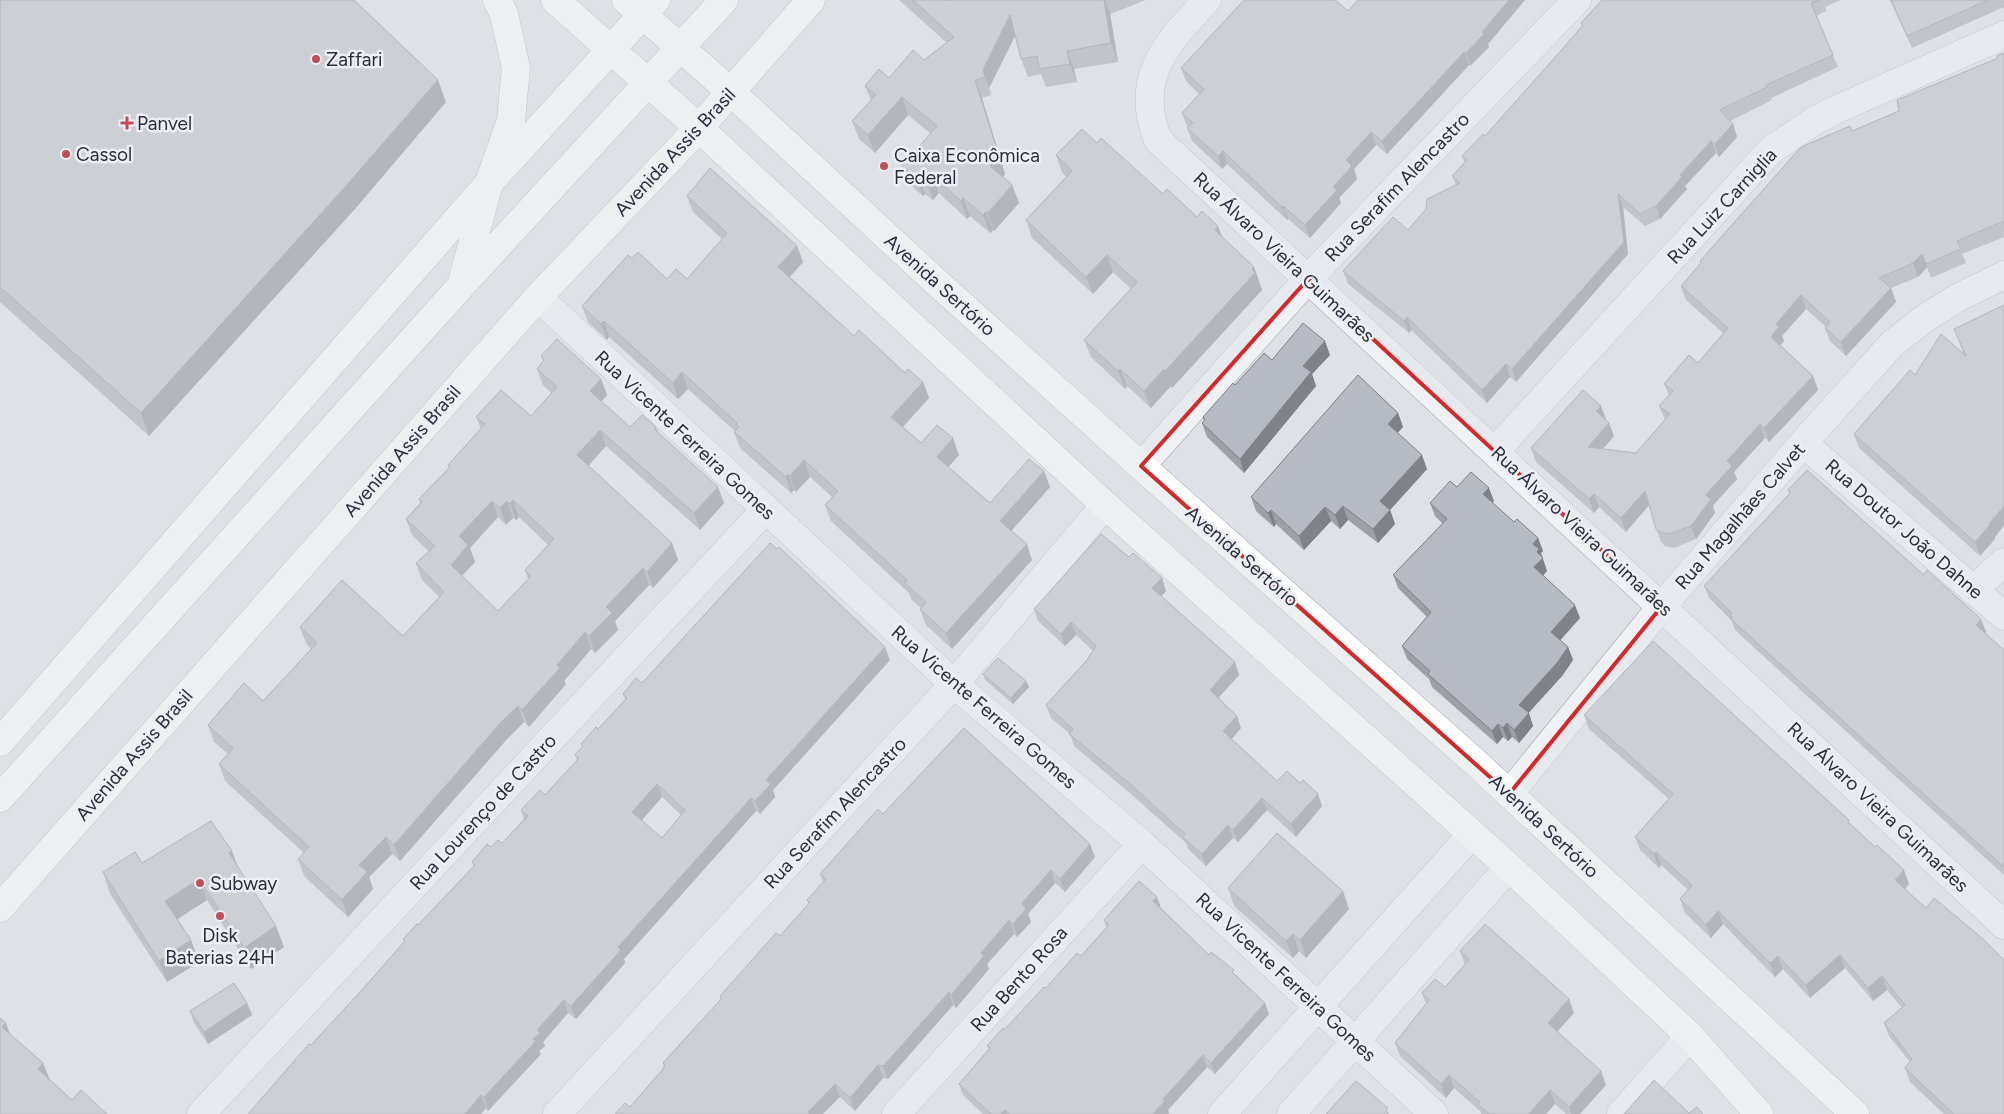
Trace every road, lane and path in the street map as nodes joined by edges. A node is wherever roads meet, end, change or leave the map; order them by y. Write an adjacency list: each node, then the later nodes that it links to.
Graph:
1 (497, 0): 14 (main road)
2 (555, 0): 10 (main road)
3 (724, 0): 9 (main road)
4 (811, 0): 12 (main road, Avenida Assis Brasil)
5 (1207, 0): 16 (street, Rua Álvaro Vieira Guimarães)
6 (1576, 0): 16 (street, Rua Serafim Alencastro)
7 (642, 5): 9 (main road, Avenida Sertório); 10 (main road)
8 (2004, 35): 20 (street, Rua Luiz Carniglia)
9 (681, 48): 11 (main road); 12 (main road, Avenida Sertório)
10 (612, 50): 11 (main road); 14 (main road)
11 (649, 83): 13 (main road); 17 (main road)
12 (731, 92): 13 (main road, Avenida Assis Brasil); 21 (main road, Avenida Sertório)
13 (699, 128): 18 (main road, Avenida Assis Brasil); 22 (main road)
14 (489, 183): 17 (main road); 29 (main road)
15 (2004, 275): 19 (street, Rua Magalhães Calvet)
16 (1308, 279): 20 (street, Rua Álvaro Vieira Guimarães); 21 (street, Rua Serafim Alencastro)
17 (461, 286): 31 (main road)
18 (538, 297): 23 (street, Rua Vicente Ferreira Gomes); 35 (main road, Avenida Assis Brasil)
19 (1803, 443): 25 (street, Rua Doutor João Dahne); 26 (street, Rua Magalhães Calvet)
20 (1494, 451): 26 (street, Rua Álvaro Vieira Guimarães)
21 (1141, 466): 30 (main road, Avenida Sertório)
22 (1105, 505): 28 (street, Rua Serafim Alencastro); 32 (main road)
23 (765, 510): 28 (street, Rua Vicente Ferreira Gomes); 40 (street, Rua Lourenço de Castro)
24 (2004, 562): 25 (street)
25 (1974, 590): 27 (street, Rua Doutor João Dahne)
26 (1662, 606): 30 (street, Rua Magalhães Calvet); 36 (street, Rua Álvaro Vieira Guimarães)
27 (2004, 616)
28 (954, 684): 33 (street, Rua Vicente Ferreira Gomes); 41 (street, Rua Serafim Alencastro)
29 (0, 742)
30 (1509, 794): 48 (main road, Avenida Sertório)
31 (0, 798)
32 (1472, 834): 34 (main road); 37 (street)
33 (1142, 844): 37 (street, Rua Vicente Ferreira Gomes); 42 (street, Rua Bento Rosa)
34 (1509, 867): 38 (main road); 39 (street)
35 (0, 908)
36 (2004, 925)
37 (1318, 1006): 39 (street, Rua Vicente Ferreira Gomes); 43 (street)
38 (1690, 1036): 46 (street); 47 (main road)
39 (1355, 1042): 44 (street); 45 (street, Rua Vicente Ferreira Gomes)
40 (201, 1114)
41 (557, 1114)
42 (896, 1114)
43 (1222, 1114)
44 (1291, 1114)
45 (1434, 1114)
46 (1621, 1114)
47 (1760, 1114)
48 (1855, 1114)

